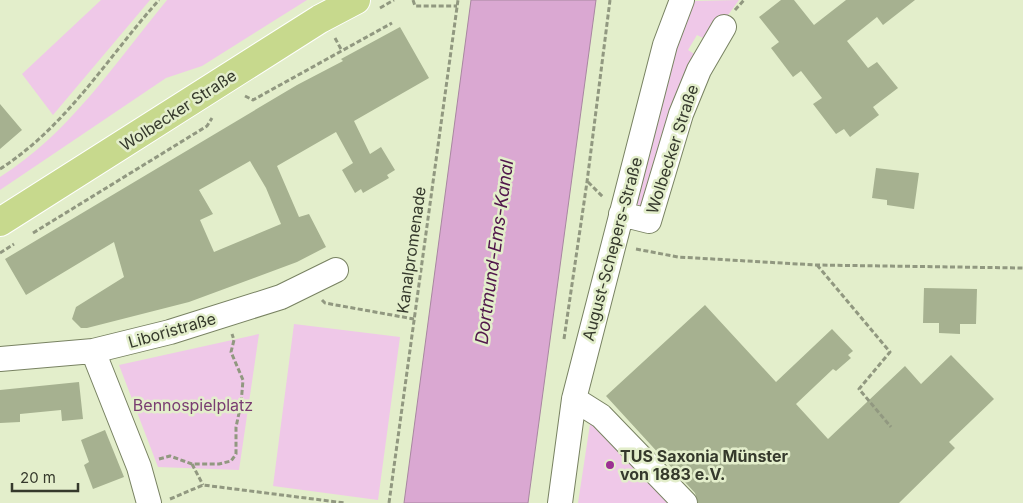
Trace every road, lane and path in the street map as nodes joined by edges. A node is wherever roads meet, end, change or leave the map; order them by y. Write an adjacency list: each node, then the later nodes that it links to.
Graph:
1 (159, 0): 13 (path)
2 (356, 0): 15 (main road, Wolbecker Straße)
3 (413, 0): 7 (path)
4 (458, 0): 7 (path, Kanalpromenade)
5 (610, 0): 23 (path)
6 (682, 0): 14 (street, August-Schepers-Straße)
7 (457, 6): 22 (path, Kanalpromenade)
8 (392, 23): 11 (path)
9 (724, 27): 14 (street, Wolbecker Straße)
10 (336, 39): 11 (path)
11 (342, 51): 12 (path)
12 (241, 94)
13 (0, 169)
14 (621, 214): 16 (street, August-Schepers-Straße)
15 (0, 222)
16 (613, 244): 17 (path); 26 (street, August-Schepers-Straße)
17 (816, 265): 18 (path); 27 (path)
18 (1023, 268)
19 (336, 270): 21 (street, Liboristraße)
20 (325, 303): 22 (path)
21 (226, 314): 24 (street, Liboristraße); 28 (path)
22 (414, 319): 34 (path, Kanalpromenade)
23 (566, 322)
24 (92, 351): 25 (street, Liboristraße); 29 (street)
25 (0, 359)
26 (574, 399): 35 (street, August-Schepers-Straße); 36 (street)
27 (891, 427)
28 (192, 464): 29 (path); 30 (path)
29 (139, 467): 31 (street)
30 (203, 485): 32 (path); 33 (path)
31 (149, 503)
32 (162, 503)
33 (345, 503)
34 (389, 503)
35 (560, 503)
36 (686, 503)

